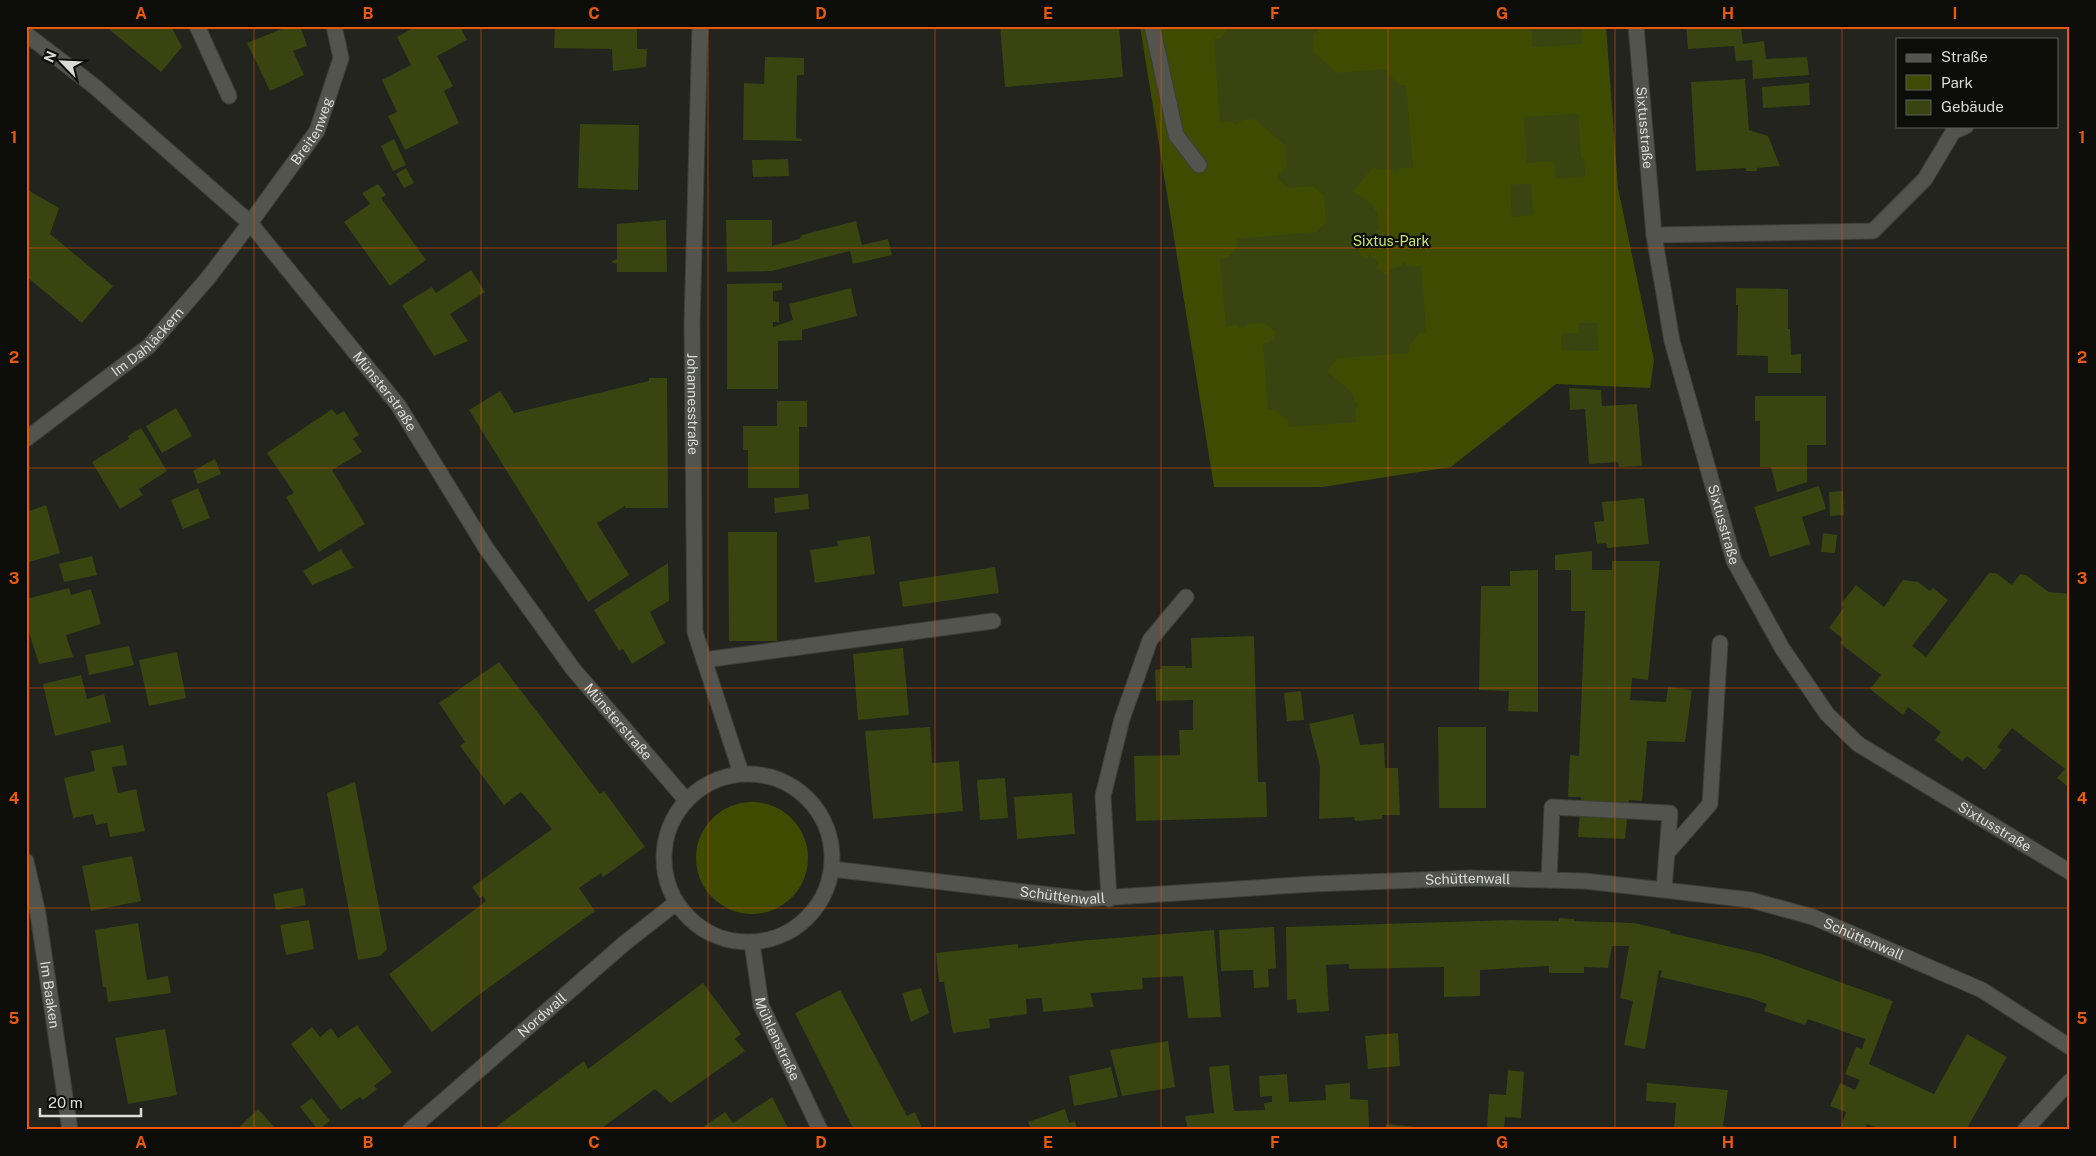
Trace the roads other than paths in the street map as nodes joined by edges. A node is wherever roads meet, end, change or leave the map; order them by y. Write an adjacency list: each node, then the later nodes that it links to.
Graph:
1 (197, 26): 7 (street)
2 (334, 26): 10 (street, Breitenweg)
3 (700, 26): 16 (street, Johannesstraße)
4 (1152, 26): 9 (street)
5 (1636, 26): 11 (street, Sixtusstraße)
6 (26, 34): 10 (street, Münsterstraße)
7 (229, 96)
8 (1962, 128): 11 (street)
9 (1199, 165)
10 (250, 223): 12 (street, Im Dahläckern); 18 (street, Münsterstraße)
11 (1654, 235): 22 (street, Sixtusstraße)
12 (26, 439)
13 (1186, 597): 25 (street)
14 (993, 620): 16 (street)
15 (1720, 644): 19 (street)
16 (704, 660): 17 (street, Johannesstraße)
17 (741, 773): 18 (street); 21 (street)
18 (686, 800): 26 (street)
19 (1667, 852): 23 (street); 24 (street)
20 (26, 861): 30 (street, Im Baaken)
21 (832, 869): 25 (street, Schüttenwall); 27 (street)
22 (2070, 872)
23 (1549, 880): 24 (street, Schüttenwall); 25 (street, Schüttenwall)
24 (1664, 889): 28 (street, Schüttenwall)
25 (1109, 899)
26 (676, 902): 27 (street); 31 (street, Nordwall)
27 (752, 943): 32 (street, Mühlenstraße)
28 (2070, 1047)
29 (2070, 1081): 33 (street)
30 (70, 1130)
31 (410, 1130)
32 (820, 1130)
33 (2025, 1130)

